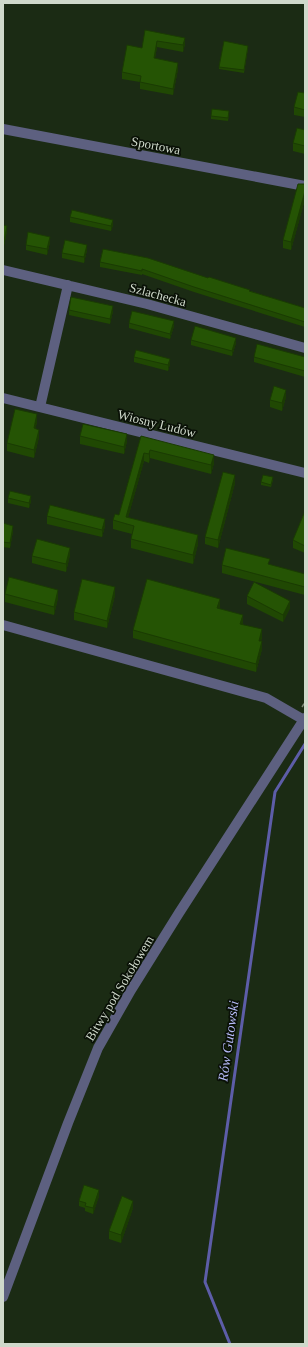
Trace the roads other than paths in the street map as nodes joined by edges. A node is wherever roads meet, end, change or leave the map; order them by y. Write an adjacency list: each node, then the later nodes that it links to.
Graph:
1 (3, 129): 2 (street, Sportowa)
2 (305, 186)
3 (3, 270): 4 (street, Szlachecka)
4 (68, 285): 5 (street, Szlachecka); 7 (street)
5 (305, 348)
6 (3, 398): 7 (street, Wiosny Ludów)
7 (40, 407): 8 (street, Wiosny Ludów)
8 (305, 473)
9 (3, 625): 10 (street)
10 (304, 719): 11 (street, Bitwy pod Sokołowem)
11 (3, 1297)

